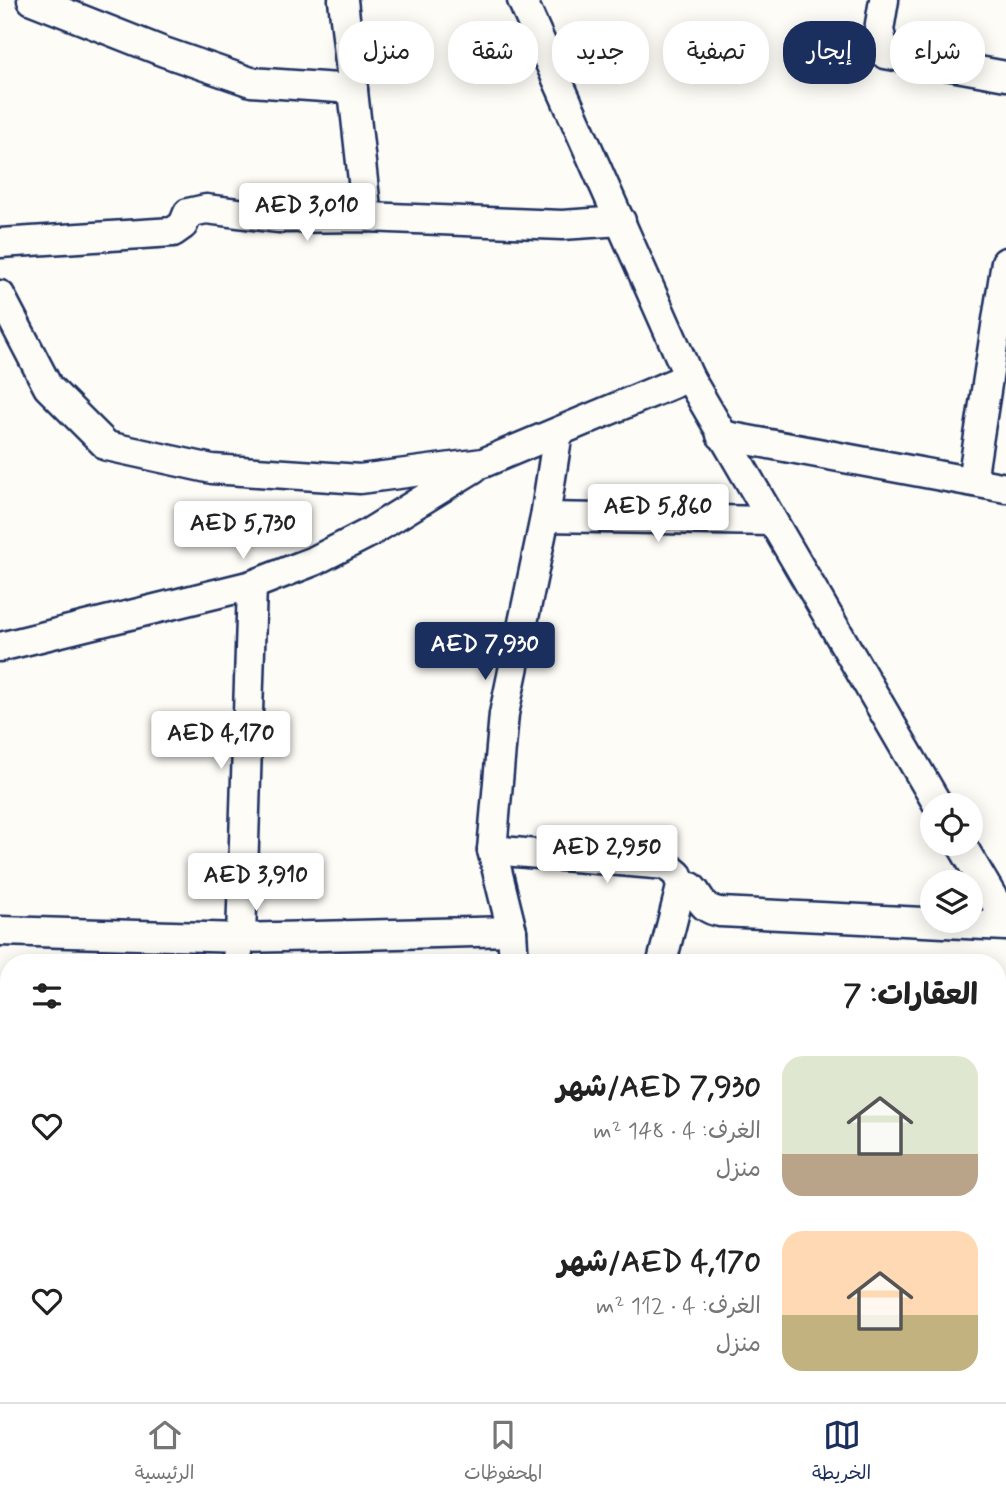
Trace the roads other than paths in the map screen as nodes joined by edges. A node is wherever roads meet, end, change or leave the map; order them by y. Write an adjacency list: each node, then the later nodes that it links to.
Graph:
1 (32, 0): 6 (street)
2 (344, 0): 6 (street)
3 (522, 0): 8 (street)
4 (884, 0): 5 (street)
5 (1006, 76)
6 (353, 89): 7 (street)
7 (367, 217): 8 (street); 9 (street)
8 (621, 221): 13 (street)
9 (0, 243)
10 (1006, 262): 11 (street)
11 (1004, 291): 17 (street)
12 (0, 295): 16 (street)
13 (689, 377): 14 (street); 15 (street)
14 (558, 432): 16 (street); 19 (street)
15 (721, 435): 17 (street); 20 (street)
16 (483, 463): 21 (street)
17 (972, 481): 18 (street)
18 (1006, 488)
19 (545, 517): 20 (street); 24 (street)
20 (772, 521): 23 (street)
21 (252, 585): 22 (street); 31 (street)
22 (0, 647)
23 (932, 793)
24 (492, 850): 26 (street); 30 (street)
25 (968, 856): 27 (street)
26 (681, 887): 28 (street); 33 (street)
27 (1006, 920)
28 (1006, 926)
29 (0, 931): 31 (street)
30 (512, 931): 31 (street); 32 (street)
31 (238, 950)
32 (513, 954)
33 (664, 954)

